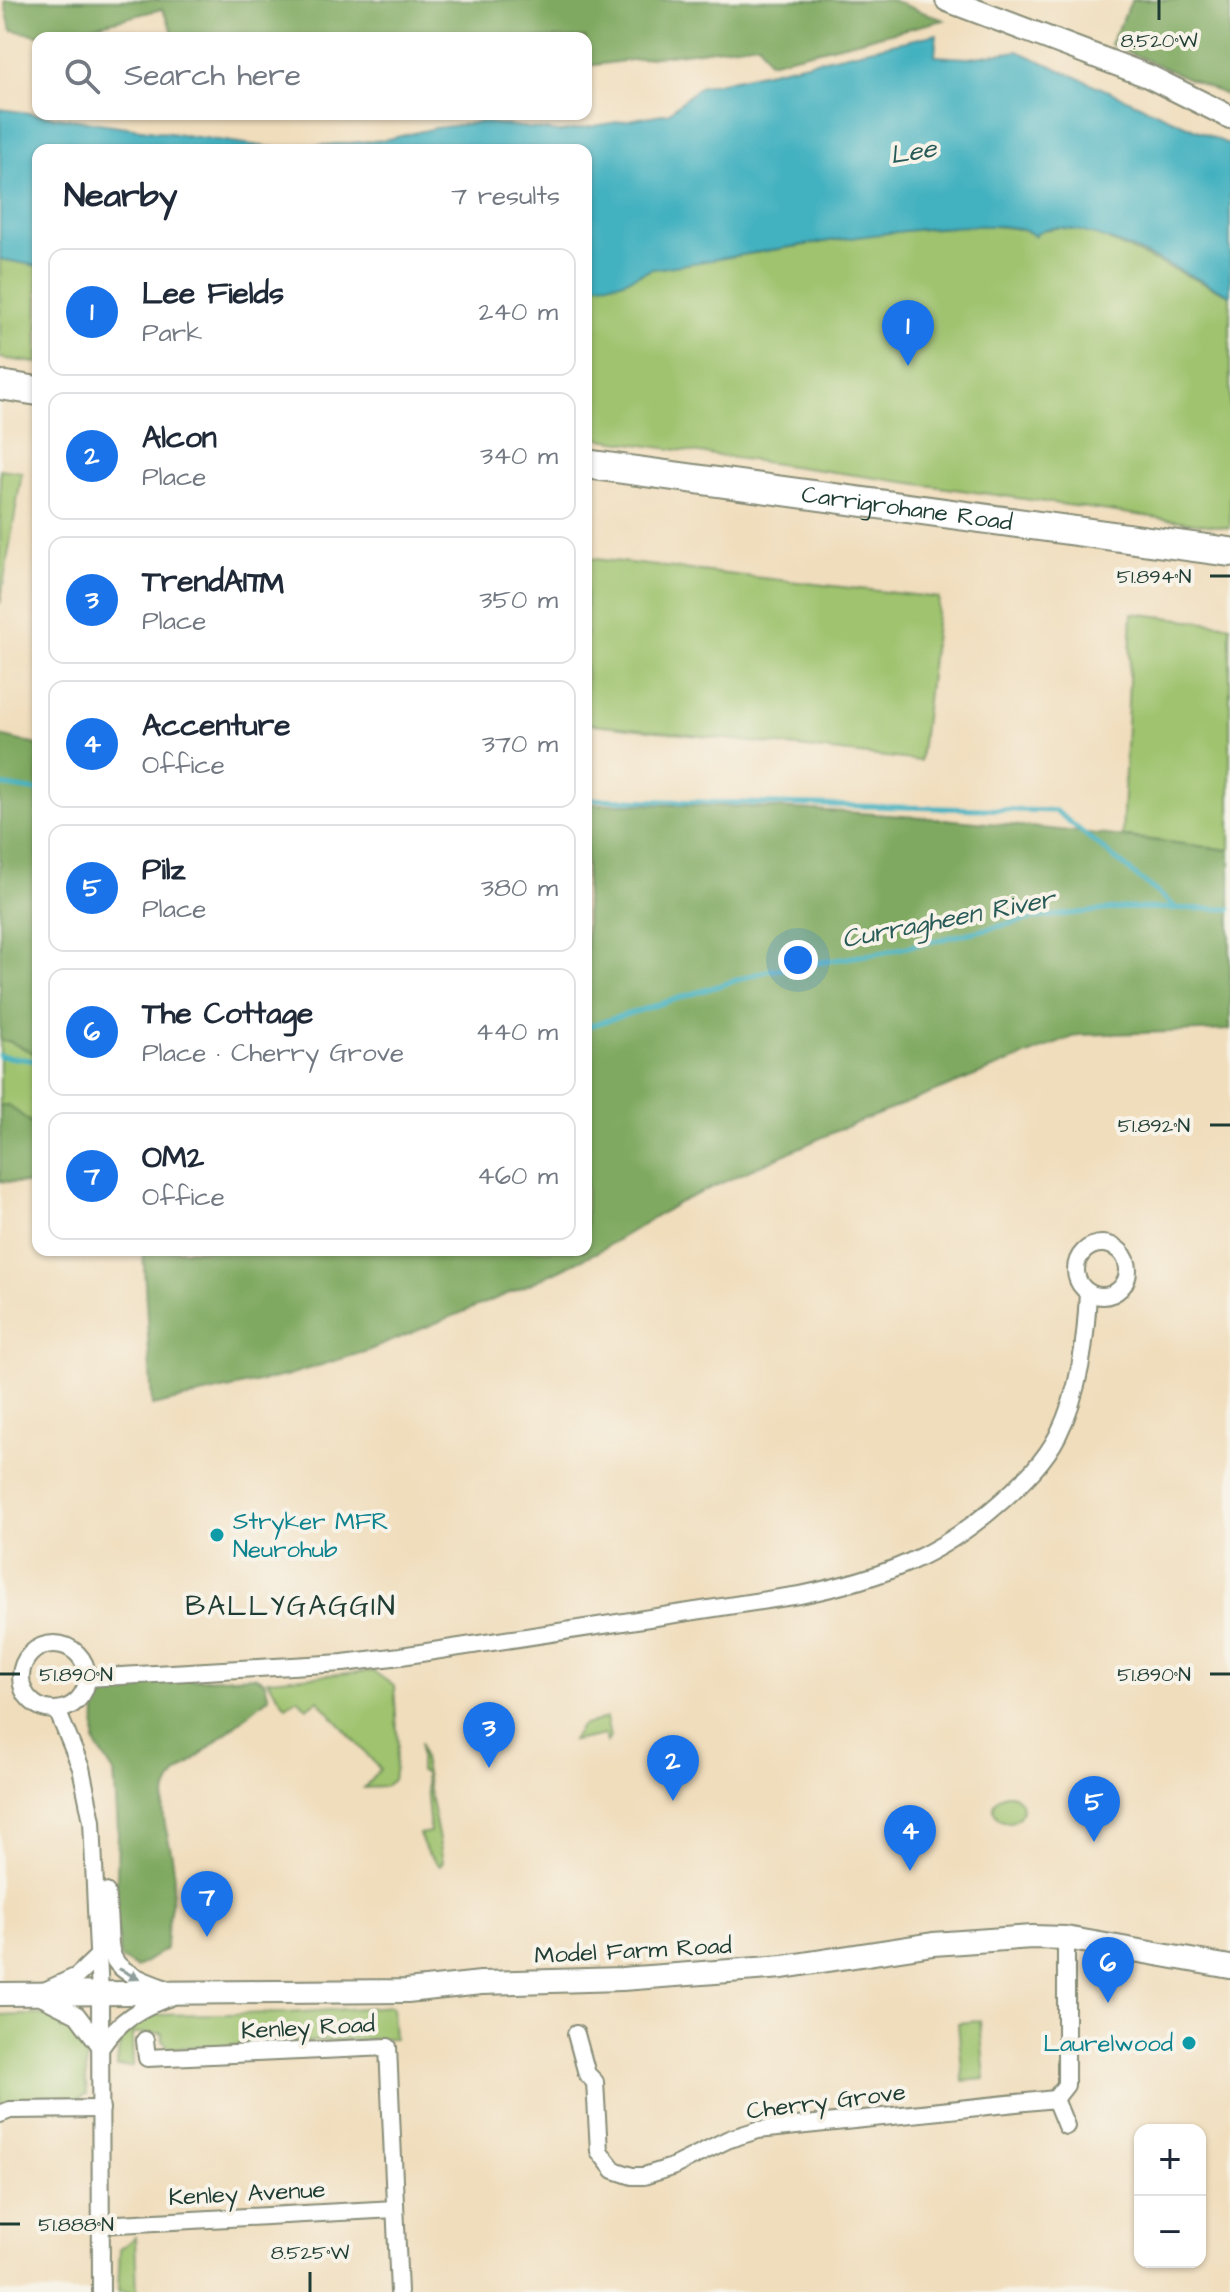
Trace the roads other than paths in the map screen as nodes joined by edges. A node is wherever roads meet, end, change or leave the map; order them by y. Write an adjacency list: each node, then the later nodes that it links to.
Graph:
1 (955, 2): 2 (main road)
2 (1230, 117)
3 (0, 385): 4 (highway)
4 (32, 390)
5 (592, 465): 6 (highway, Carrigrohane Road)
6 (1230, 552)
7 (1088, 1292): 8 (street)
8 (87, 1678): 9 (street); 9 (street)
9 (57, 1710): 10 (street)
10 (96, 1880): 12 (street); 15 (street, one-way to 15)
11 (1066, 1938): 13 (main road, Model Farm Road); 15 (main road, Model Farm Road); 21 (street)
12 (99, 1955): 16 (street); 17 (street)
13 (1230, 1967)
14 (0, 1994): 16 (main road, Model Farm Road)
15 (180, 1994): 17 (main road, Model Farm Road); 20 (street)
16 (35, 1995): 17 (main road, Model Farm Road); 20 (street, Model Farm Road)
17 (100, 1995): 20 (street)
18 (576, 2034): 21 (street, Cherry Grove)
19 (145, 2040): 25 (street, Kenley Road)
20 (101, 2047): 22 (street)
21 (1055, 2099): 24 (street)
22 (101, 2109): 23 (street); 26 (street)
23 (0, 2114)
24 (1066, 2126)
25 (395, 2209): 26 (street, Kenley Avenue); 28 (street, Kenley Road)
26 (101, 2225): 27 (street)
27 (101, 2292)
28 (399, 2292)

